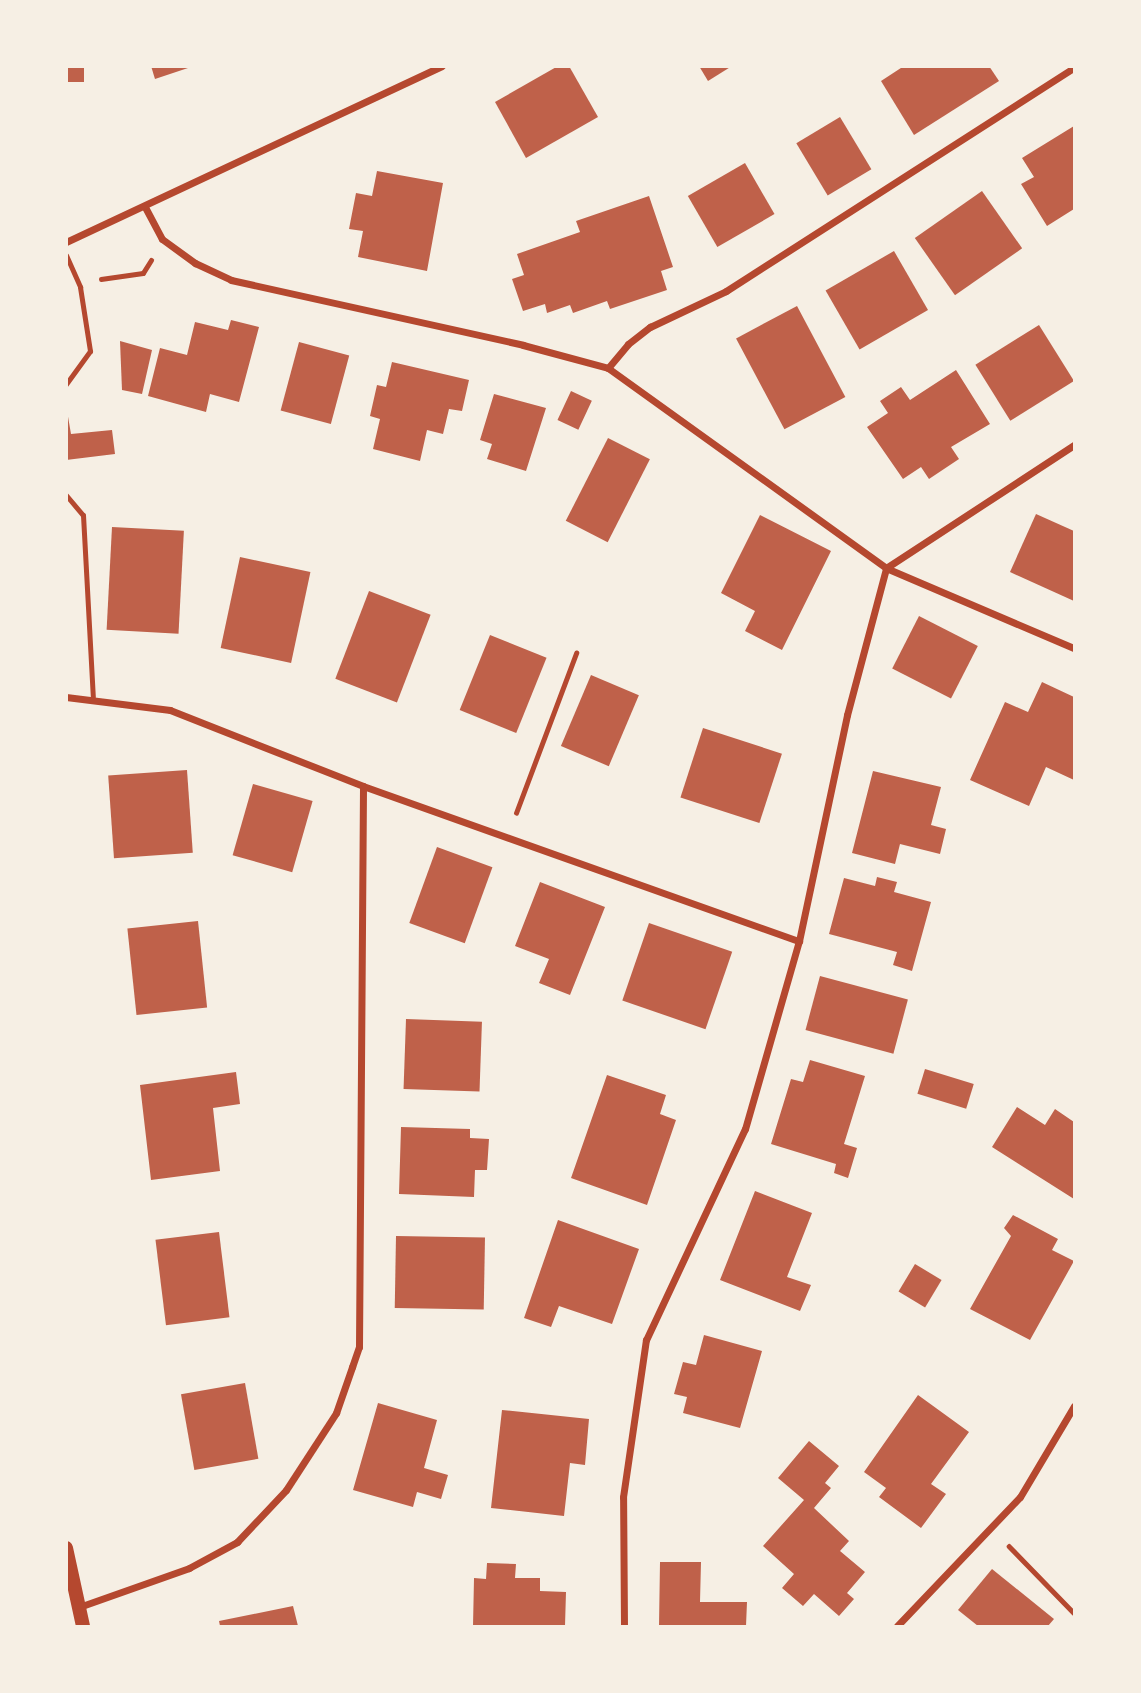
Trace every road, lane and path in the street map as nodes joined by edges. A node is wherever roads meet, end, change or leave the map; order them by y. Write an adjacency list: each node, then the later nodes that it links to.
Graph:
1 (442, 66): 3 (street)
2 (1074, 68): 8 (street)
3 (145, 207): 4 (street); 5 (street)
4 (162, 239): 7 (path); 8 (street)
5 (66, 242)
6 (66, 255): 7 (lane)
7 (80, 288): 9 (lane)
8 (608, 368): 12 (street)
9 (66, 384)
10 (1074, 445): 12 (street)
11 (66, 495): 16 (lane)
12 (886, 568): 13 (street); 19 (street)
13 (1074, 648)
14 (576, 653): 18 (path)
15 (66, 697): 16 (street)
16 (93, 697): 17 (street)
17 (363, 786): 18 (street); 23 (street)
18 (507, 837): 19 (street)
19 (799, 941): 26 (street)
20 (1074, 1406): 21 (street)
21 (991, 1527): 24 (path); 27 (street)
22 (66, 1548): 23 (main road)
23 (79, 1607): 25 (main road)
24 (1074, 1613)
25 (83, 1626)
26 (624, 1626)
27 (897, 1626)

